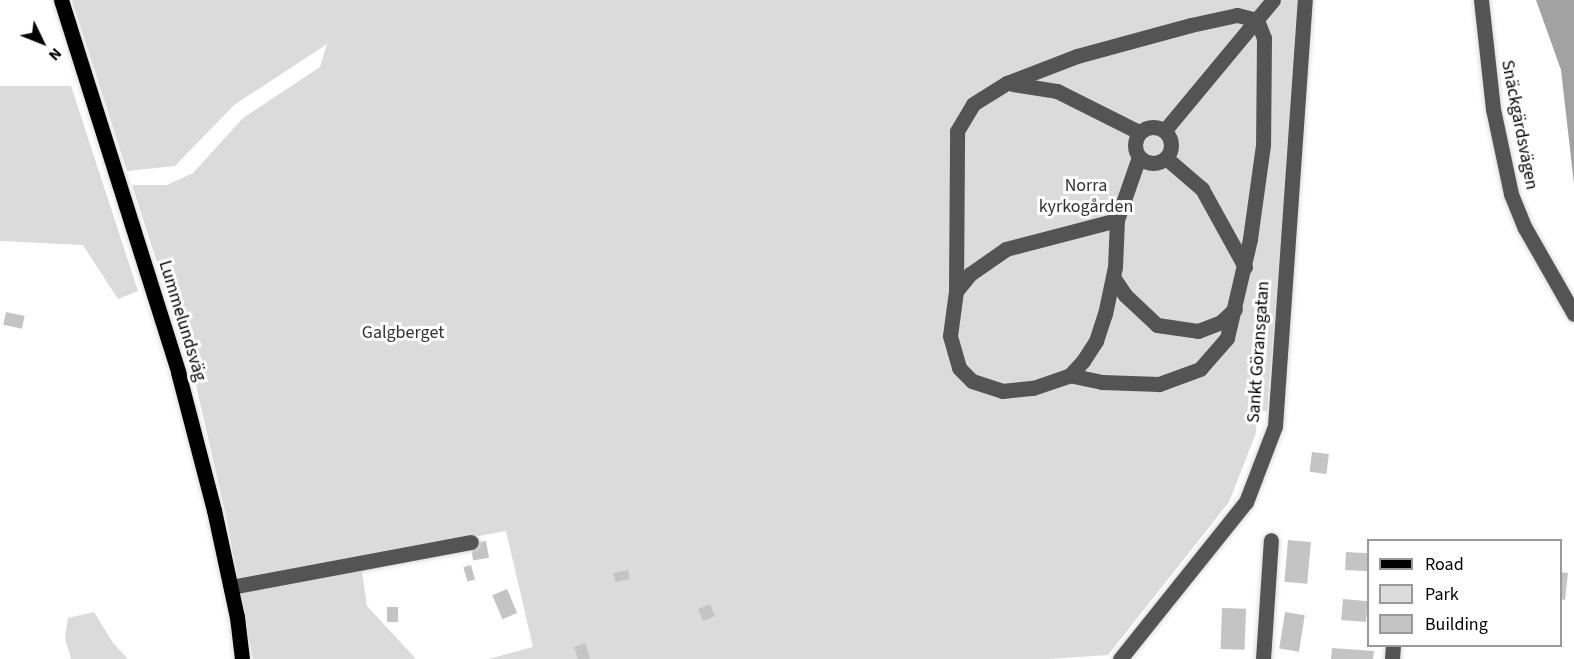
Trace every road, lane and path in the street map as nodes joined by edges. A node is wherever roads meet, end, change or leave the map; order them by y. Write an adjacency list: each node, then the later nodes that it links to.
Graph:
1 (61, 0): 20 (main road, Lummelundsväg)
2 (1273, 0): 5 (street)
3 (1305, 0): 22 (street, Sankt Göransgatan)
4 (1481, 0): 16 (street, Snäckgärdsvägen)
5 (1257, 20): 6 (street); 7 (street); 12 (street)
6 (1007, 83): 8 (street); 14 (street)
7 (1165, 130): 8 (street); 10 (street)
8 (1139, 132): 9 (street)
9 (1139, 157): 10 (street); 11 (street)
10 (1166, 158): 12 (street)
11 (1118, 220): 13 (street); 14 (street)
12 (1245, 267): 15 (street)
13 (1113, 277): 15 (street); 17 (street)
14 (956, 291): 17 (street)
15 (1237, 307): 17 (street)
16 (1574, 314)
17 (1070, 375)
18 (1271, 540): 23 (street)
19 (471, 542): 20 (street)
20 (231, 587): 21 (main road, Lummelundsväg)
21 (242, 659)
22 (1120, 659)
23 (1263, 659)

